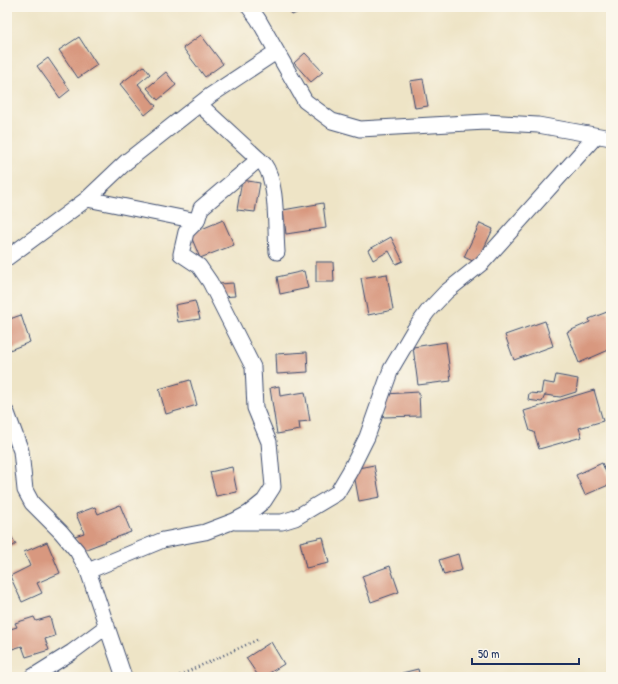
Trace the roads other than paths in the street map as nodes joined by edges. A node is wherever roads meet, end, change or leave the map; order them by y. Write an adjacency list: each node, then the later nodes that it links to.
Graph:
1 (249, 7): 2 (street)
2 (276, 52): 3 (street); 4 (street)
3 (200, 105): 5 (street); 6 (street)
4 (604, 137): 11 (street)
5 (259, 159): 7 (street); 8 (street)
6 (88, 199): 7 (street); 9 (street)
7 (197, 221): 11 (street)
8 (277, 252)
9 (7, 258)
10 (7, 413): 12 (street)
11 (234, 522): 12 (street)
12 (88, 571): 13 (street)
13 (107, 626): 14 (street); 15 (street)
14 (32, 677)
15 (124, 677)

